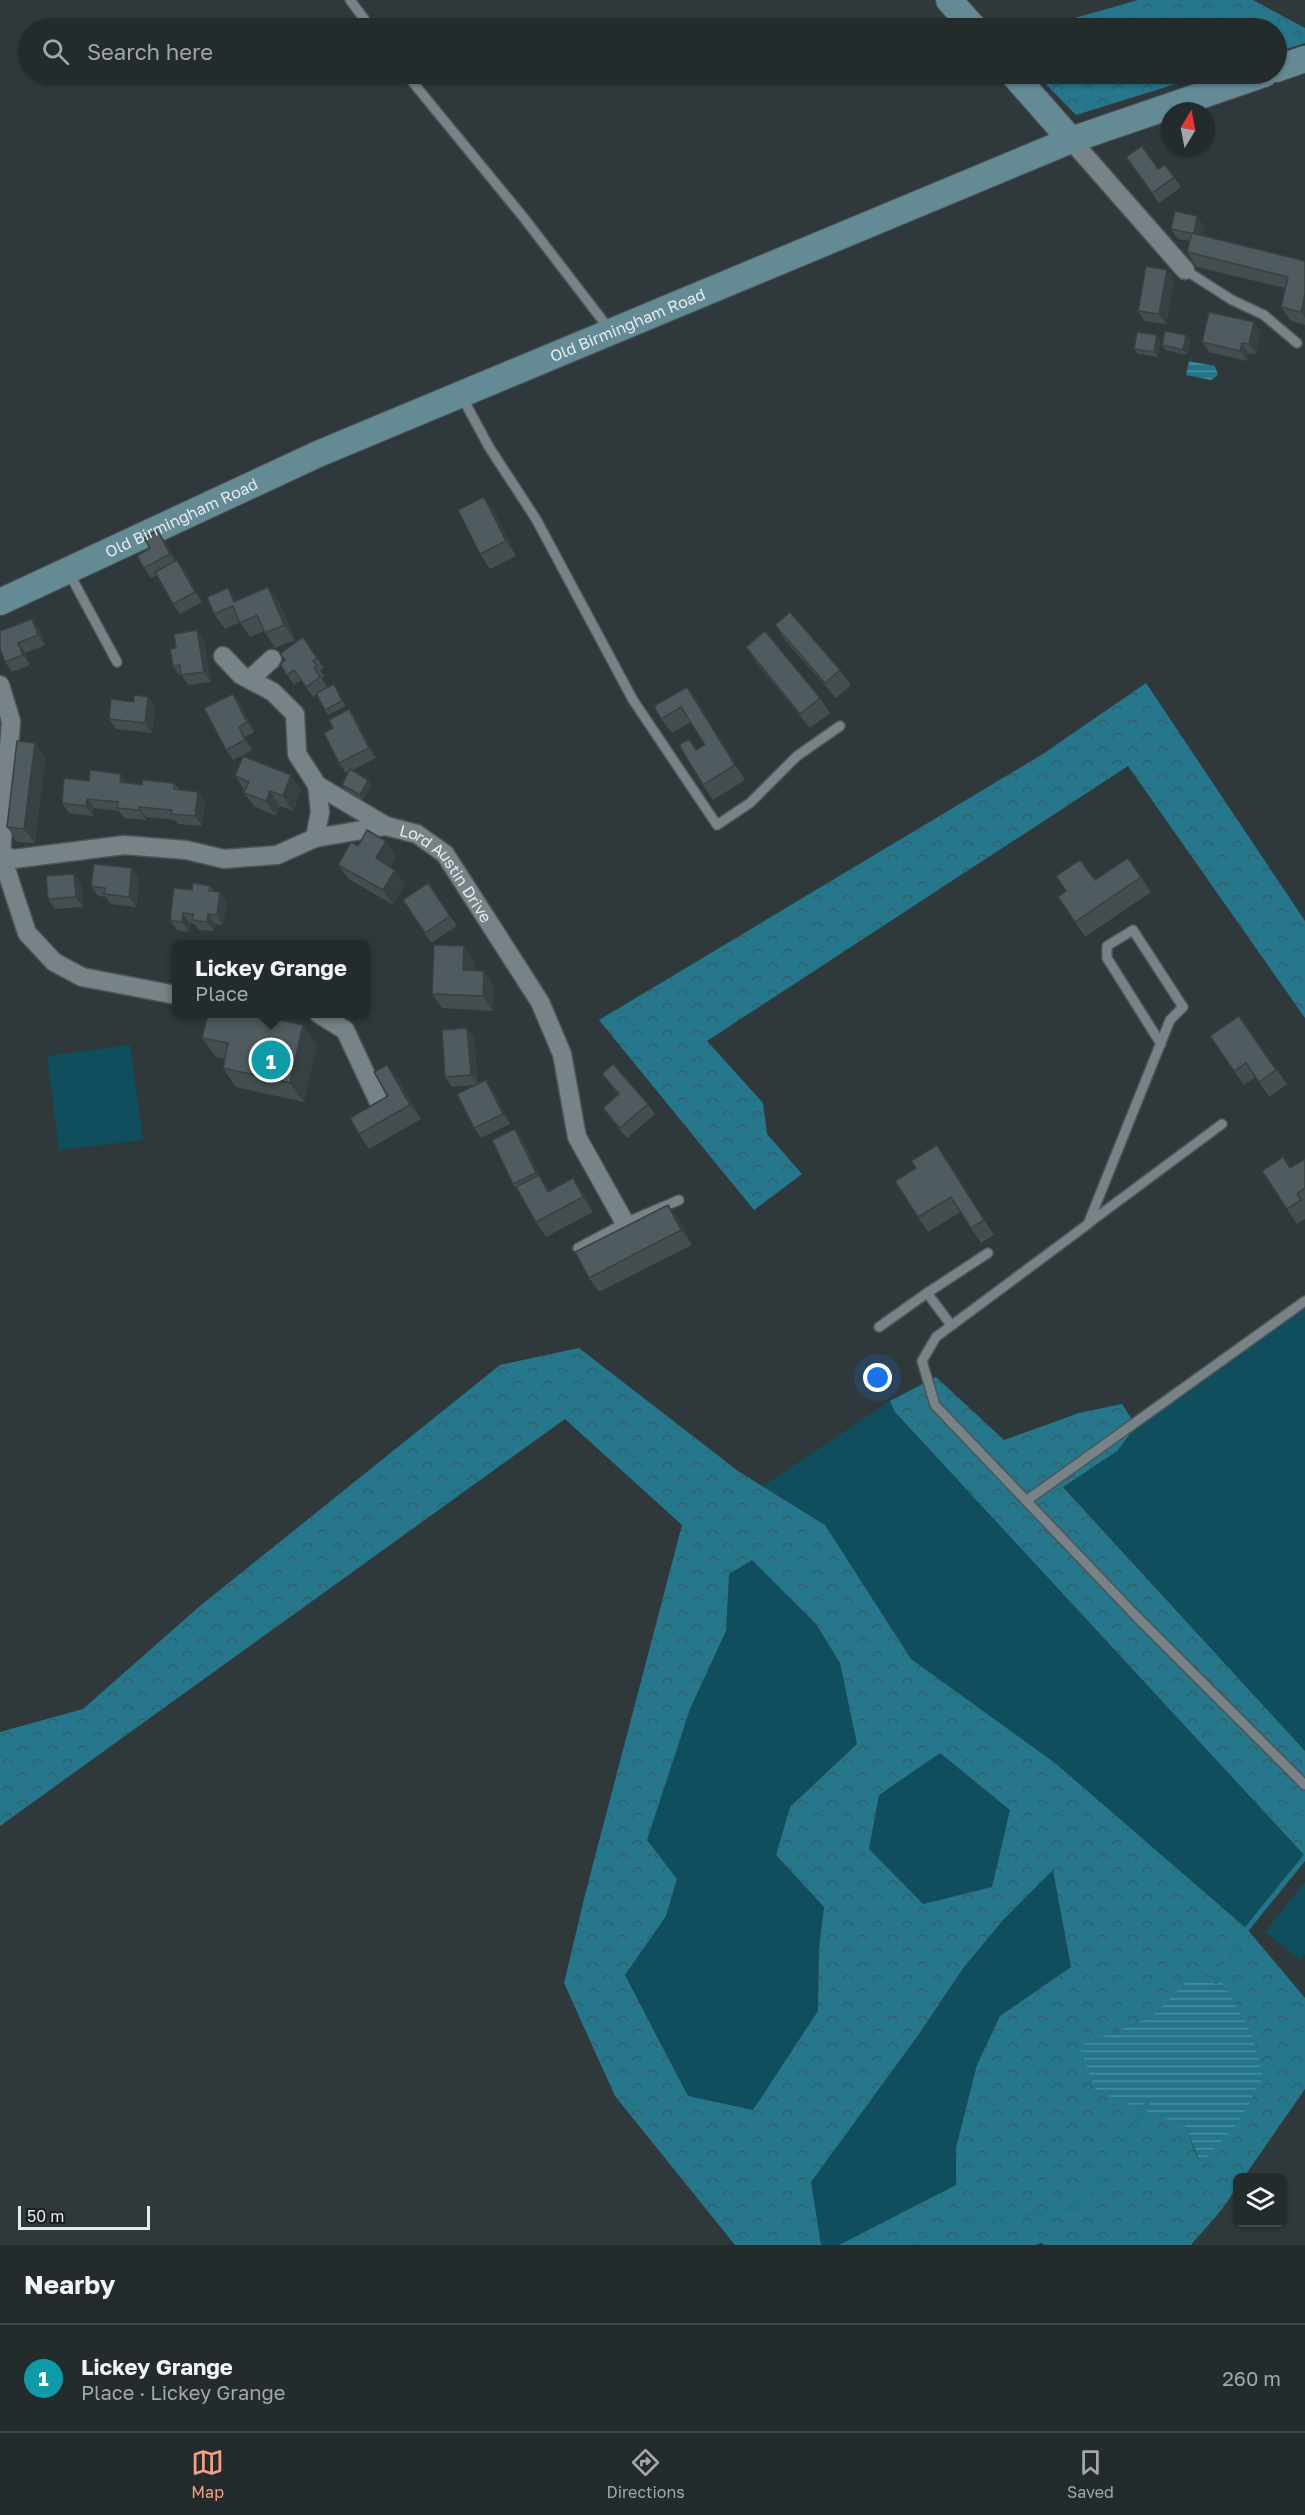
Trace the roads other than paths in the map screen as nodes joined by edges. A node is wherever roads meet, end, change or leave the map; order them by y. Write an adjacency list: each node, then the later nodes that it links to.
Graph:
1 (350, 0): 3 (lane)
2 (949, 0): 4 (main road)
3 (364, 18)
4 (965, 18)
5 (1305, 59): 6 (main road)
6 (1287, 65)
7 (414, 84): 12 (lane)
8 (1022, 84): 10 (main road)
9 (1235, 84): 10 (main road, Old Birmingham Road)
10 (1071, 140): 11 (street); 12 (main road, Old Birmingham Road)
11 (1185, 270): 13 (lane)
12 (612, 332): 14 (main road, Old Birmingham Road)
13 (1297, 343)
14 (460, 395): 15 (main road, Old Birmingham Road); 22 (lane)
15 (68, 571): 16 (main road, Old Birmingham Road); 19 (lane)
16 (0, 602)
17 (223, 656): 20 (street)
18 (272, 659): 20 (street)
19 (117, 662)
20 (250, 679): 23 (street)
21 (0, 685): 26 (street)
22 (840, 726)
23 (317, 785): 24 (street); 25 (street)
24 (386, 826): 25 (street, Lord Austin Drive); 33 (street, Lord Austin Drive)
25 (315, 838): 26 (street, Lord Austin Drive)
26 (0, 854): 27 (street)
27 (172, 994)
28 (326, 1018): 30 (street)
29 (1161, 1044): 29 (lane); 34 (lane)
30 (383, 1111)
31 (1222, 1124): 34 (lane)
32 (678, 1200): 33 (lane)
33 (624, 1223): 35 (lane)
34 (1088, 1224): 39 (lane)
35 (578, 1248)
36 (988, 1253): 37 (lane)
37 (927, 1293): 39 (lane); 40 (lane)
38 (1305, 1301): 41 (lane)
39 (951, 1325): 41 (lane)
40 (879, 1326)
41 (1026, 1501): 42 (lane)
42 (1305, 1785)

